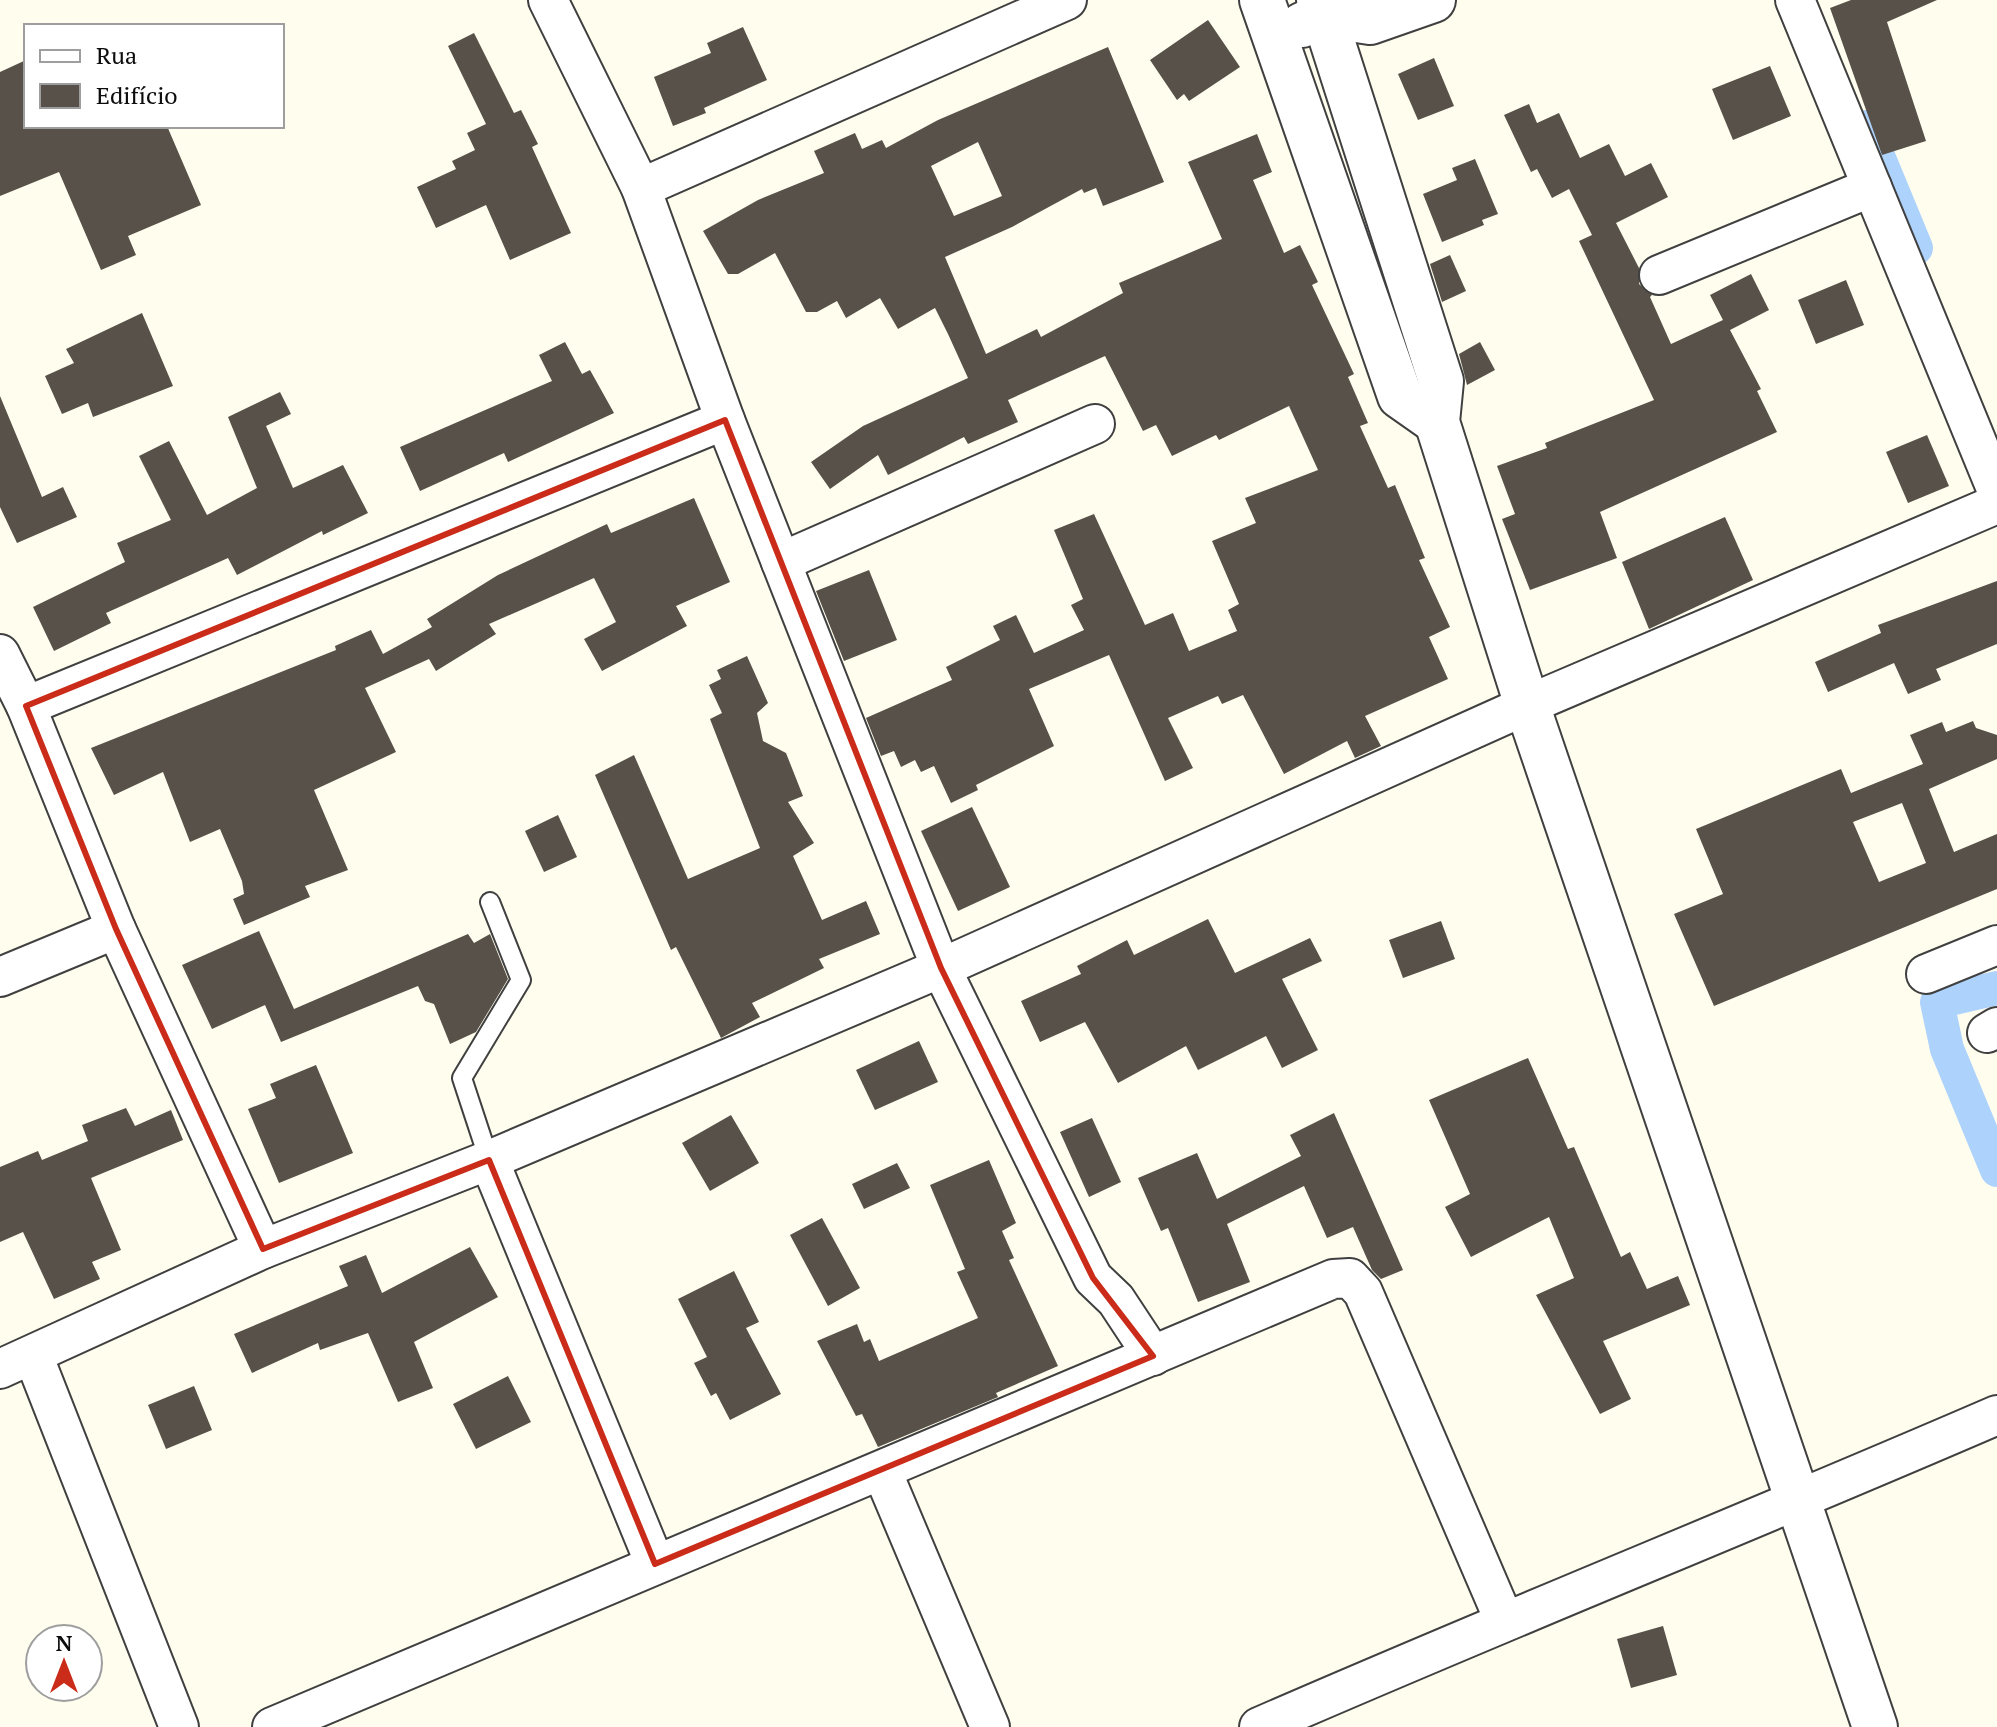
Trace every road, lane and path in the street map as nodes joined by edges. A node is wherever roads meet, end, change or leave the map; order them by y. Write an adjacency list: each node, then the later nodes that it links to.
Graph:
1 (548, 0): 9 (street)
2 (1067, 0): 9 (street)
3 (1433, 0): 5 (street)
4 (1795, 0): 8 (street)
5 (1326, 5): 6 (street); 7 (street)
6 (1268, 18): 10 (street)
7 (1377, 183): 10 (street); 13 (street)
8 (1872, 187): 11 (street); 15 (street)
9 (641, 188): 12 (street)
10 (1331, 199): 13 (street)
11 (1659, 275)
12 (725, 420): 17 (street); 20 (street)
13 (1437, 422): 19 (street)
14 (1095, 424): 17 (street)
15 (1997, 491)
16 (1997, 504): 19 (street)
17 (781, 562): 24 (street)
18 (0, 654): 20 (street)
19 (1527, 705): 24 (street); 33 (street)
20 (26, 706): 22 (street)
21 (490, 902): 27 (lane)
22 (116, 929): 26 (street); 28 (street)
23 (1997, 945): 25 (street)
24 (941, 968): 27 (street); 29 (street)
25 (1926, 974)
26 (0, 977)
27 (489, 1160): 28 (street); 34 (street)
28 (263, 1249): 30 (street)
29 (1153, 1356): 32 (street); 35 (street)
30 (16, 1362): 36 (street)
31 (1997, 1415): 33 (street)
32 (882, 1471): 34 (street); 38 (street)
33 (1797, 1502): 35 (street); 40 (street)
34 (655, 1564): 37 (street)
35 (1504, 1620): 39 (street)
36 (179, 1727)
37 (272, 1727)
38 (990, 1727)
39 (1259, 1727)
40 (1875, 1727)

